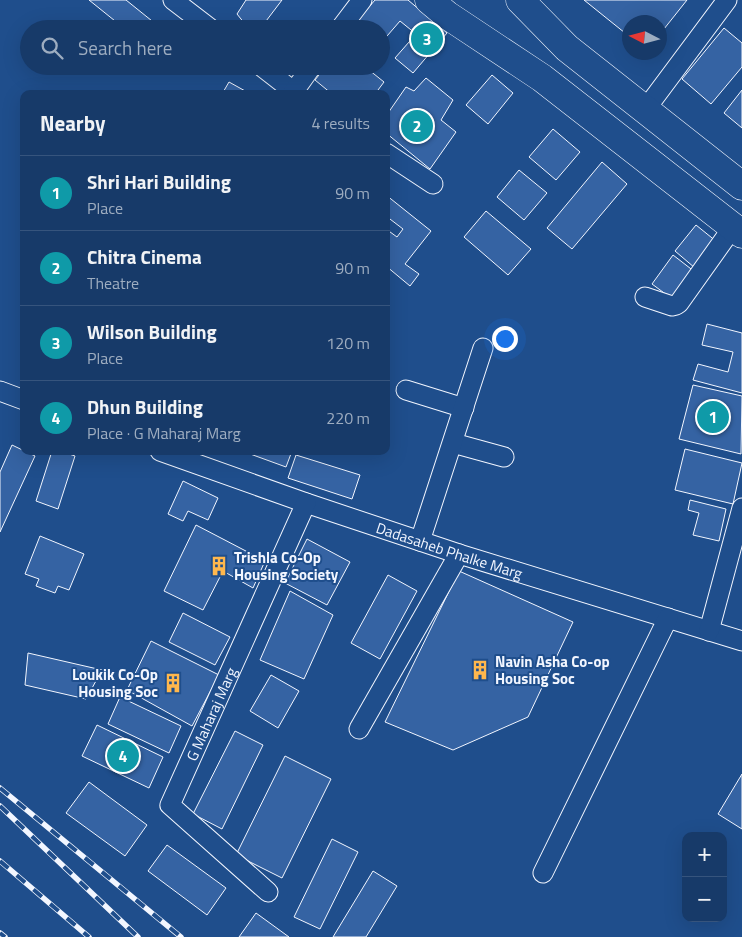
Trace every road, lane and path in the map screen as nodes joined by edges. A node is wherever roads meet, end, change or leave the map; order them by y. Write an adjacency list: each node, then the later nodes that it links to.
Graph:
1 (173, 0): 8 (street)
2 (362, 0): 9 (street)
3 (428, 0): 13 (highway)
4 (460, 0): 13 (highway)
5 (498, 0): 10 (highway)
6 (520, 0): 10 (highway)
7 (727, 0): 16 (street)
8 (199, 20)
9 (347, 20)
10 (567, 48): 16 (highway)
11 (272, 75): 14 (street)
12 (306, 75): 15 (street)
13 (542, 78): 20 (highway)
14 (290, 90)
15 (296, 90)
16 (645, 110): 19 (highway)
17 (390, 156): 18 (street)
18 (433, 184)
19 (742, 186)
20 (737, 231): 21 (street)
21 (644, 297)
22 (483, 348): 26 (street)
23 (406, 390): 26 (street)
24 (0, 391): 25 (street)
25 (20, 398)
26 (464, 408): 27 (street)
27 (453, 442): 29 (street); 32 (street)
28 (171, 455): 30 (street, Dadasaheb Phalke Marg)
29 (504, 457)
30 (306, 503): 32 (street, Dadasaheb Phalke Marg); 39 (street, G Maharaj Marg)
31 (742, 508): 35 (street)
32 (420, 541): 33 (street, Dadasaheb Phalke Marg)
33 (459, 554): 34 (street, Dadasaheb Phalke Marg); 37 (street)
34 (668, 618): 35 (street, Dadasaheb Phalke Marg); 38 (street)
35 (709, 631): 36 (street, Dadasaheb Phalke Marg)
36 (742, 641)
37 (359, 729)
38 (543, 873)
39 (268, 892)

